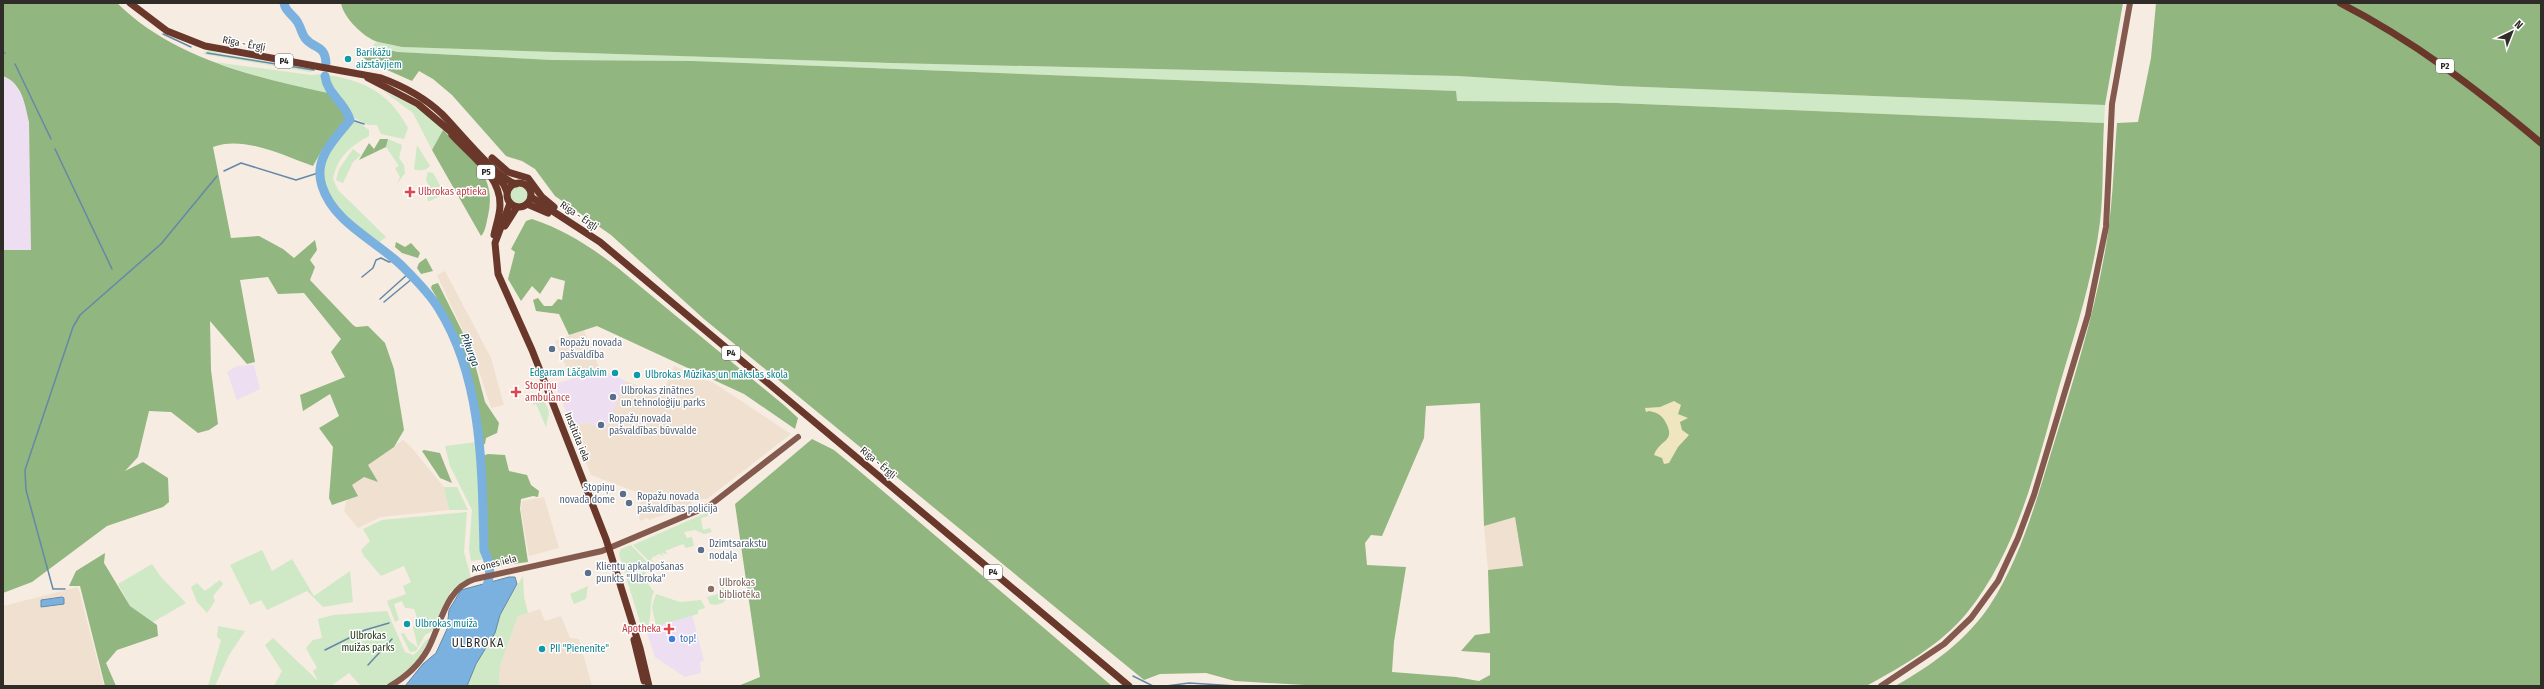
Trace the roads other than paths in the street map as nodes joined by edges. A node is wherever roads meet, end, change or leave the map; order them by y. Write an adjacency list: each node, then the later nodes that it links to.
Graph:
1 (130, 3): 4 (main road, Rīga - Ērgļi / P4)
2 (2130, 3): 25 (main road)
3 (2340, 3): 7 (main road, P2)
4 (364, 76): 5 (main road, Rīga - Ērgļi / P4); 6 (main road, Rīga - Ērgļi / P4)
5 (442, 115): 8 (main road, Rīga - Ērgļi / P4); 14 (main road, P4)
6 (449, 130): 9 (main road, Rīga - Ērgļi / P4); 15 (main road, P5)
7 (2541, 143)
8 (516, 184): 9 (main road); 10 (main road)
9 (507, 192): 11 (main road)
10 (531, 197): 12 (main road); 14 (main road, Rīga - Ērgļi / P4)
11 (510, 203): 13 (main road); 15 (main road, P5)
12 (527, 204): 13 (main road); 17 (main road, Rīga - Ērgļi / P4)
13 (517, 207): 16 (main road, P5)
14 (600, 242): 17 (main road, Rīga - Ērgļi / P4)
15 (495, 243): 16 (main road, P5)
16 (496, 253): 19 (main road, Institūta iela / P5)
17 (614, 255): 24 (main road, Rīga - Ērgļi / P4)
18 (798, 436): 19 (main road, Acones iela)
19 (609, 548): 20 (main road, Institūta iela / P5); 21 (main road, Acones iela)
20 (634, 632): 22 (main road, Institūta iela / P5); 23 (main road, Institūta iela / P5)
21 (390, 686)
22 (645, 686)
23 (649, 686)
24 (1129, 686)
25 (1881, 686)

